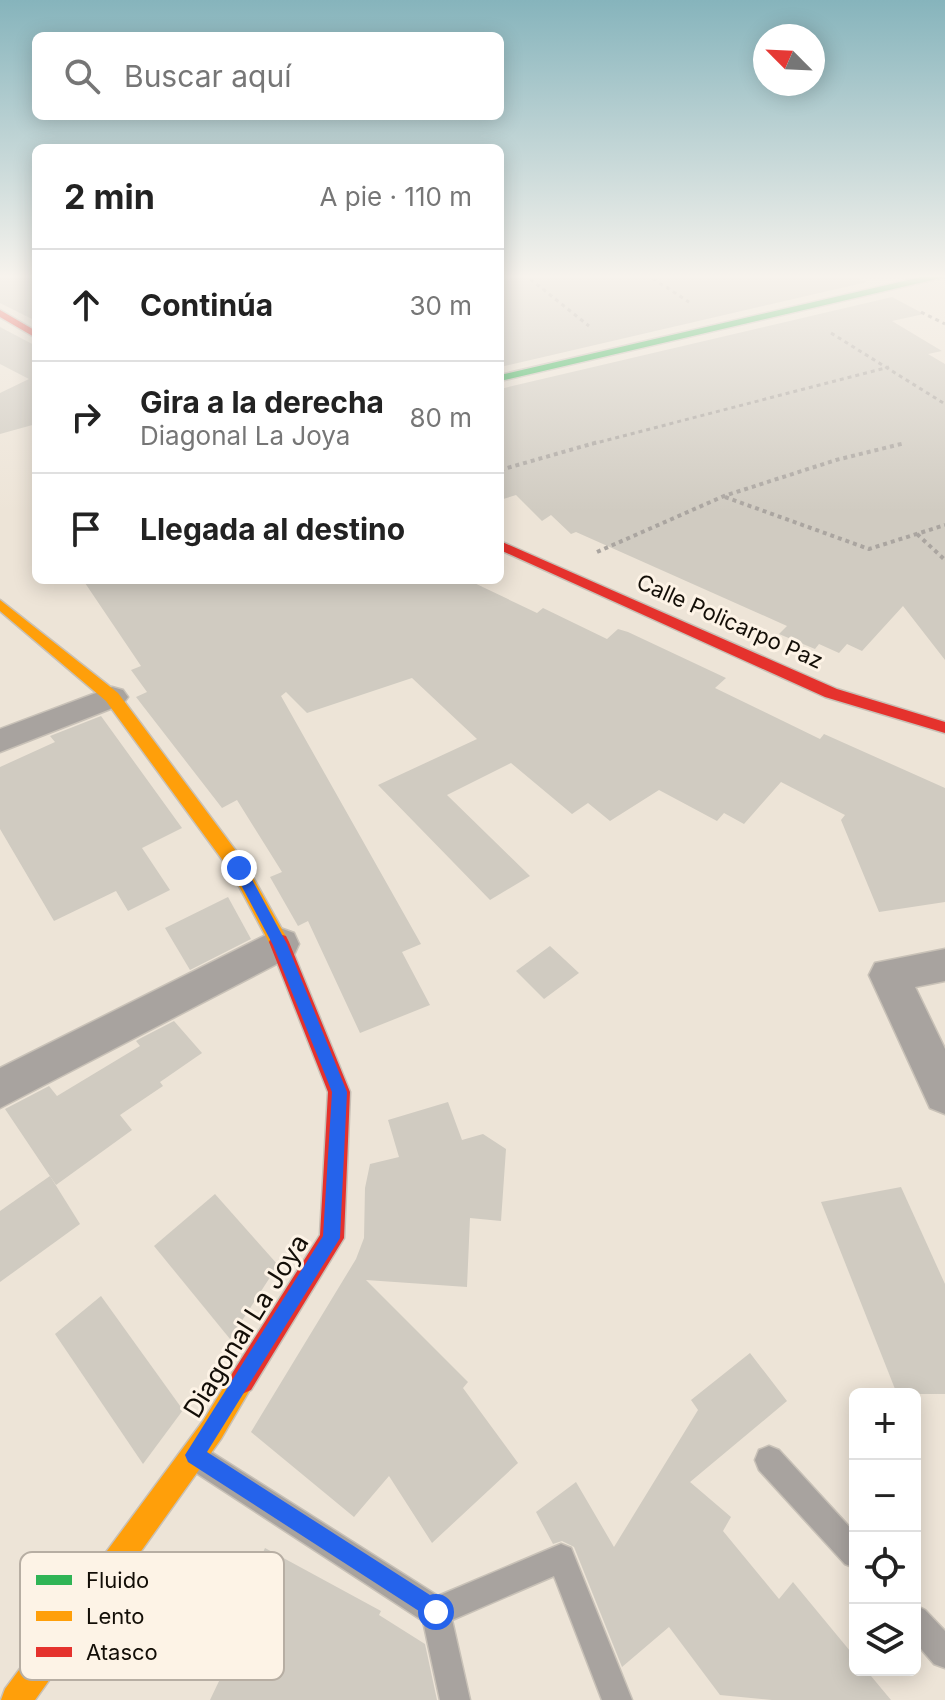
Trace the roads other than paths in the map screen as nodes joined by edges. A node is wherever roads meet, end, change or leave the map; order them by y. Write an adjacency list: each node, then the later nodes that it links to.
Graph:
1 (605, 353): 2 (street)
2 (504, 377)
3 (504, 547): 6 (street, Calle Policarpo Paz)
4 (0, 604): 5 (street, Diagonal La Joya)
5 (112, 697): 7 (street); 8 (street, Diagonal La Joya)
6 (945, 728)
7 (0, 741)
8 (280, 944): 10 (street); 12 (street, Diagonal La Joya)
9 (945, 965): 11 (street)
10 (0, 1089)
11 (945, 1094)
12 (194, 1455): 15 (street, Diagonal La Joya); 16 (lane)
13 (769, 1460): 14 (lane)
14 (849, 1547)
15 (124, 1552)
16 (436, 1612): 21 (lane); 22 (lane)
17 (921, 1627): 18 (lane)
18 (945, 1653)
19 (31, 1680): 20 (street, Diagonal La Joya)
20 (16, 1700)
21 (455, 1700)
22 (617, 1700)

